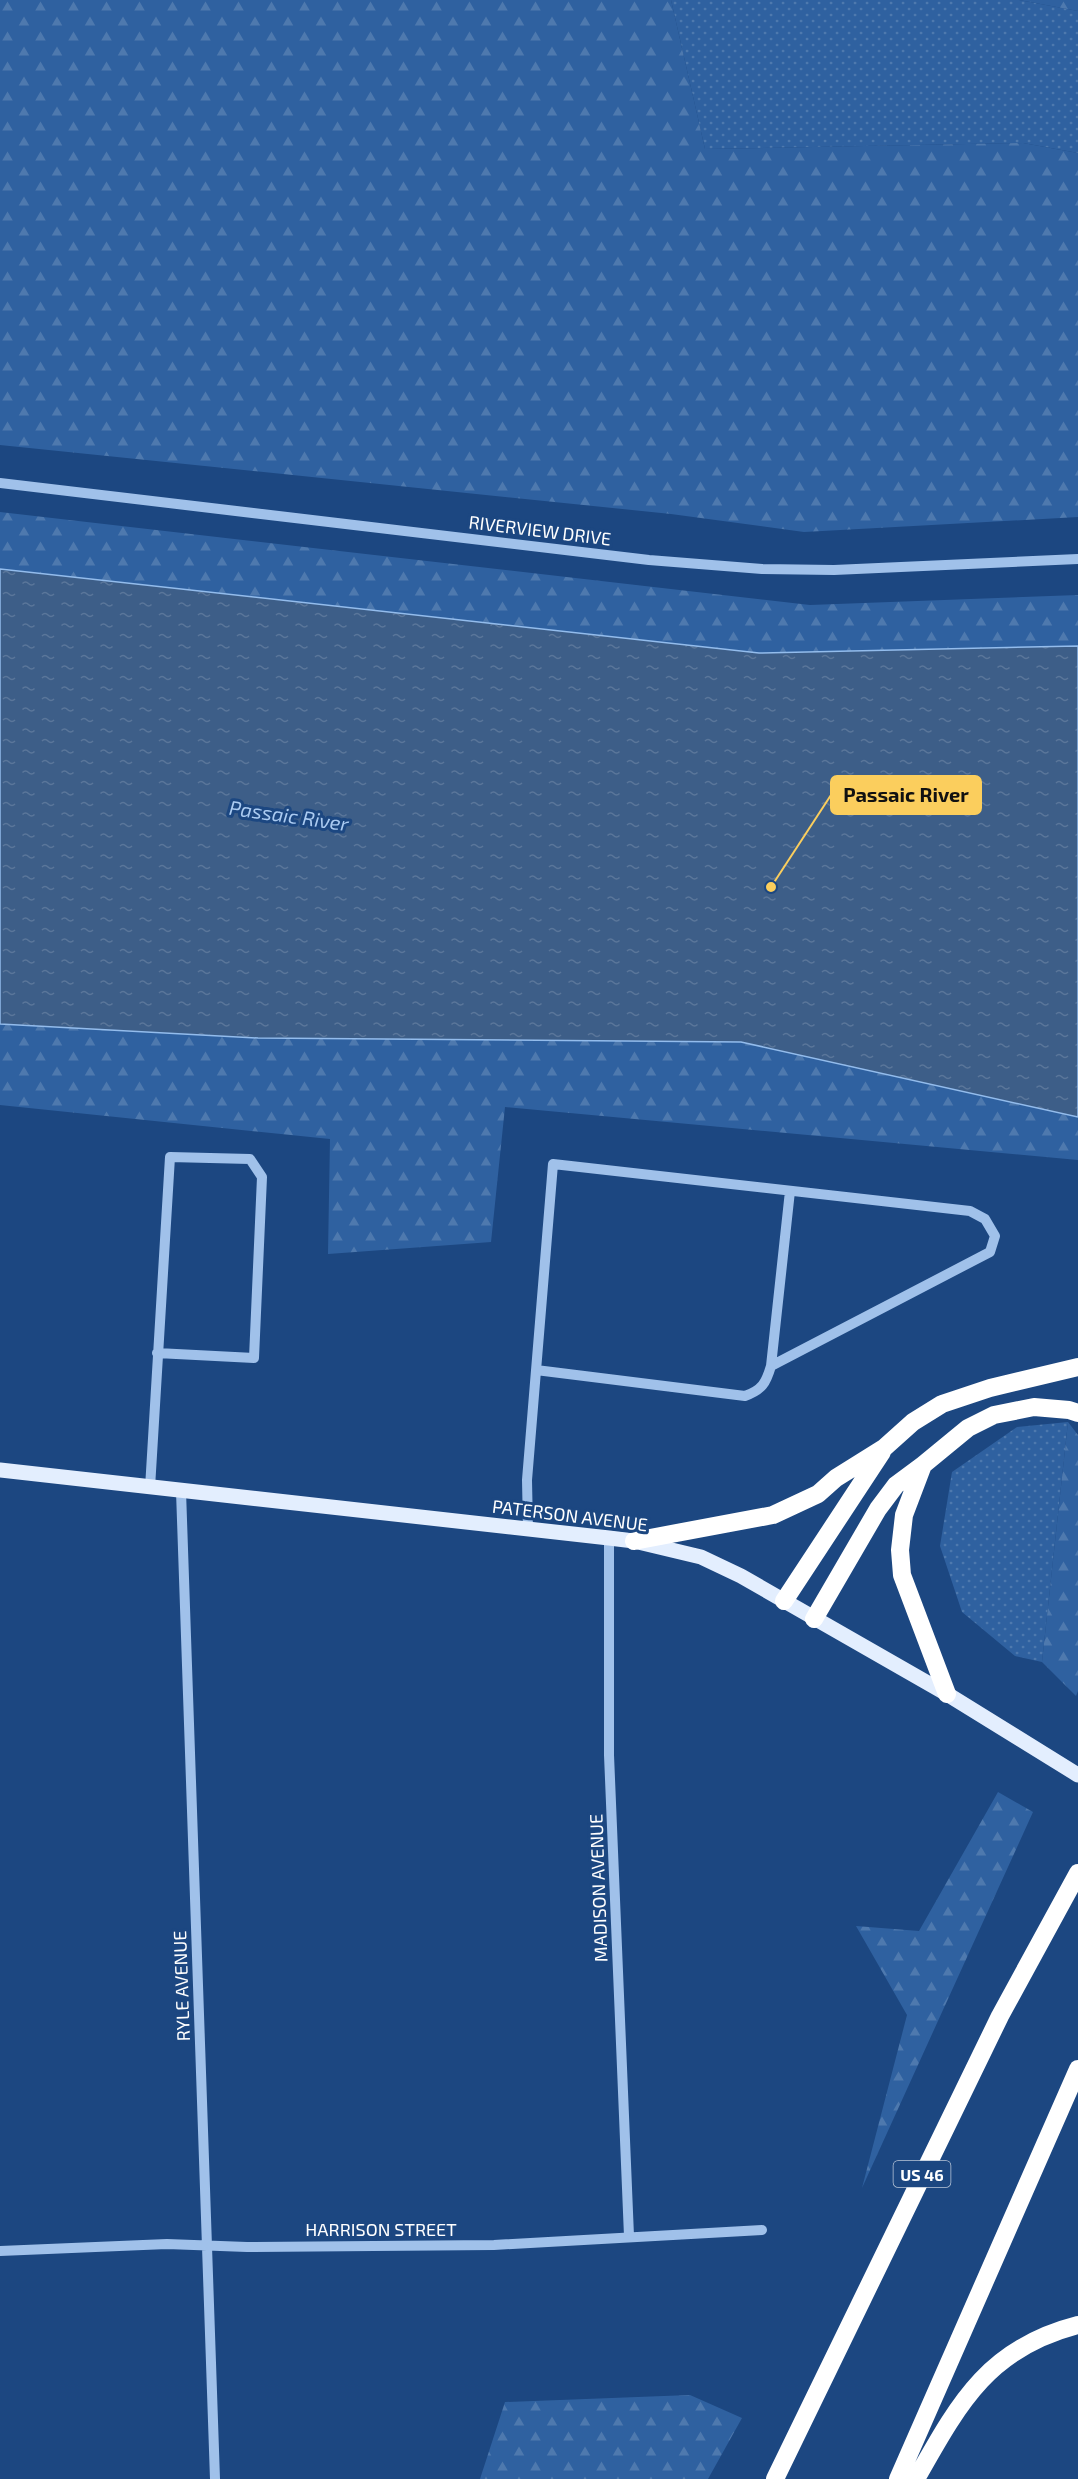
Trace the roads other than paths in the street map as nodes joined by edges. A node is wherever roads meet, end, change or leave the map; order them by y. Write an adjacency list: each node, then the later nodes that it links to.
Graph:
1 (0, 483): 2 (street, RIVERVIEW DRIVE)
2 (1078, 559)
3 (790, 1191): 5 (street); 5 (street); 7 (street)
4 (157, 1353): 4 (street); 12 (street)
5 (771, 1366): 7 (street)
6 (1078, 1367): 9 (highway)
7 (536, 1370): 14 (street)
8 (1078, 1413): 10 (highway)
9 (884, 1448): 16 (highway); 17 (highway)
10 (923, 1465): 18 (highway); 19 (highway)
11 (0, 1470): 12 (main road, PATERSON AVENUE)
12 (150, 1488): 13 (main road, PATERSON AVENUE)
13 (181, 1491): 14 (main road, PATERSON AVENUE); 25 (street, RYLE AVENUE)
14 (528, 1529): 15 (main road, PATERSON AVENUE)
15 (609, 1538): 16 (main road, PATERSON AVENUE); 24 (street, MADISON AVENUE)
16 (634, 1541): 17 (main road, PATERSON AVENUE)
17 (784, 1601): 18 (main road, PATERSON AVENUE)
18 (814, 1619): 19 (main road, PATERSON AVENUE)
19 (947, 1694): 20 (main road, PATERSON AVENUE)
20 (1078, 1775)
21 (1078, 1873): 29 (highway, US 46)
22 (1078, 2069): 30 (highway)
23 (762, 2230): 24 (street, HARRISON STREET)
24 (629, 2236): 25 (street, HARRISON STREET)
25 (207, 2245): 26 (street, HARRISON STREET); 28 (street, RYLE AVENUE)
26 (0, 2252)
27 (1078, 2325): 31 (highway)
28 (215, 2479)
29 (775, 2479)
30 (898, 2479)
31 (916, 2479)

